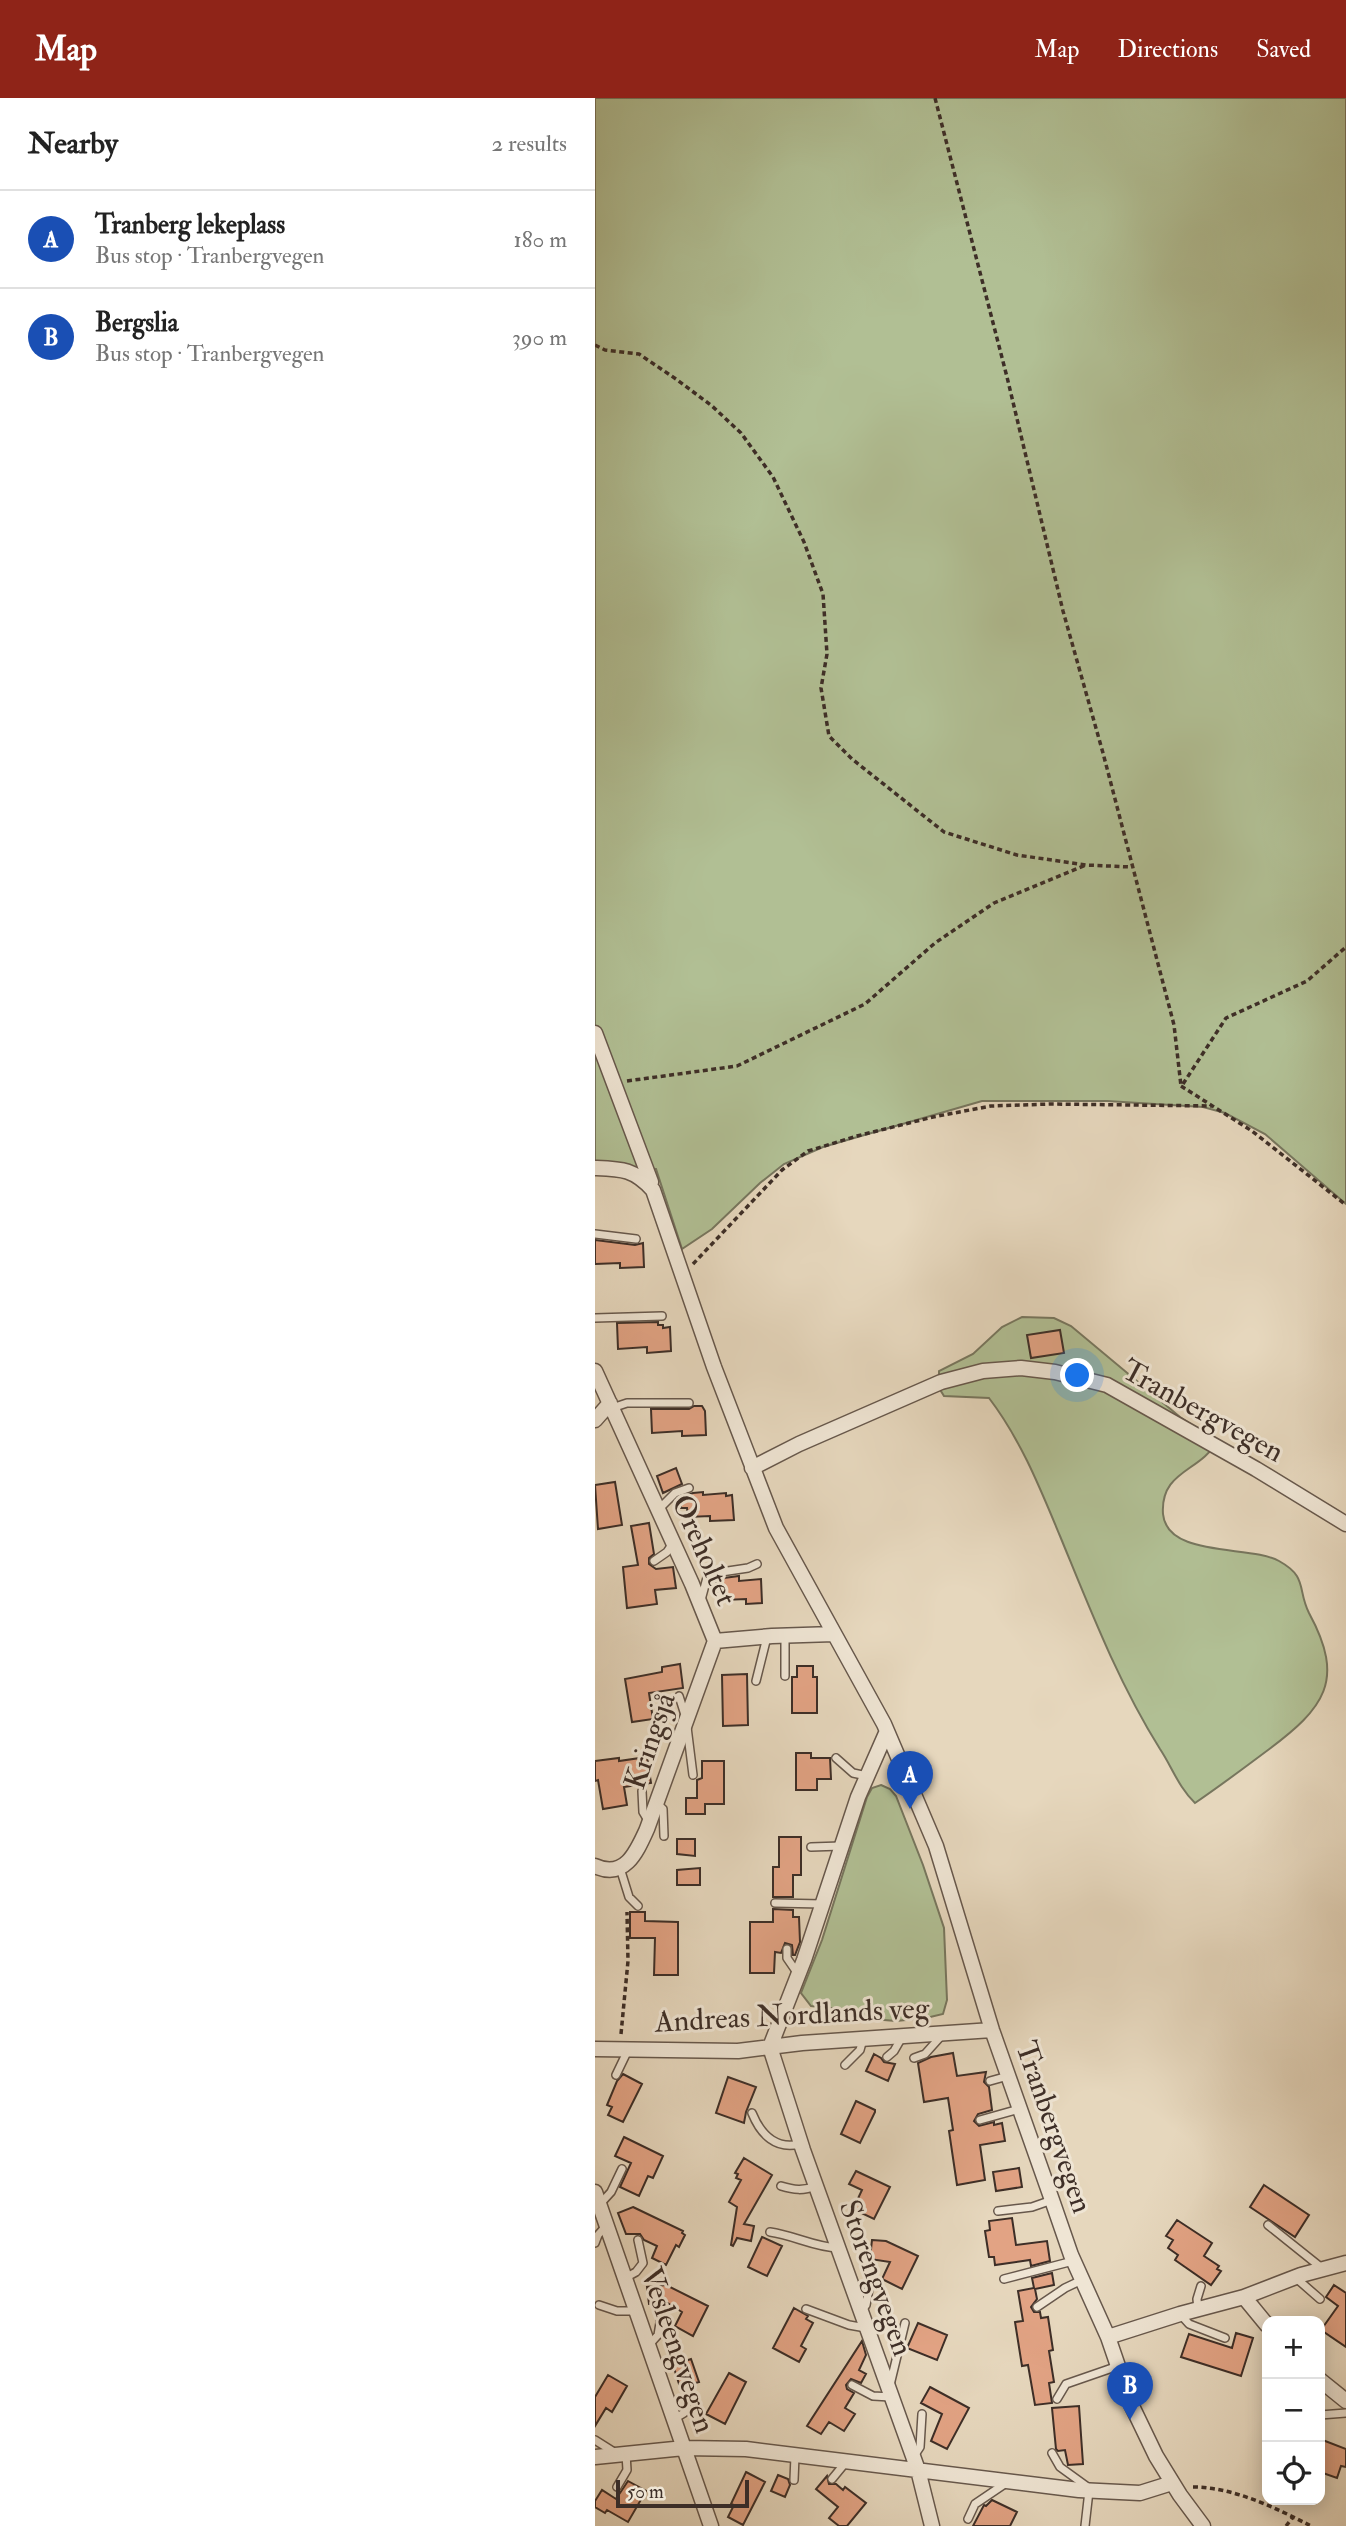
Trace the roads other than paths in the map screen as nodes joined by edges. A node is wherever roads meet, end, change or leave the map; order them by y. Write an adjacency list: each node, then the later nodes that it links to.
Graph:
1 (595, 1033): 3 (street, Tranbergvegen)
2 (595, 1168): 3 (street, Tranbergvegen)
3 (653, 1190): 12 (street, Tranbergvegen)
4 (595, 1234): 5 (lane)
5 (636, 1239)
6 (662, 1316): 7 (lane)
7 (595, 1318)
8 (597, 1379): 10 (street, Oreholtet)
9 (689, 1403): 10 (lane)
10 (611, 1406): 11 (street); 14 (street, Oreholtet)
11 (595, 1420)
12 (752, 1468): 15 (street, Tranbergvegen); 20 (street, Tranbergvegen)
13 (689, 1488): 14 (lane)
14 (658, 1509): 16 (street, Oreholtet)
15 (1346, 1524)
16 (673, 1542): 17 (lane); 19 (street, Oreholtet)
17 (654, 1561)
18 (757, 1564): 19 (lane)
19 (700, 1604): 23 (street, Oreholtet)
20 (834, 1634): 21 (street, Oreholtet); 28 (street, Tranbergvegen)
21 (785, 1635): 22 (street, Oreholtet); 24 (lane)
22 (767, 1636): 23 (street, Oreholtet); 25 (lane)
23 (715, 1642): 27 (street, Kringsjå)
24 (785, 1676)
25 (756, 1681)
26 (679, 1696): 27 (lane)
27 (686, 1717): 30 (lane); 33 (street, Kringsjå)
28 (887, 1731): 31 (street); 45 (street, Tranbergvegen)
29 (837, 1758): 31 (lane)
30 (693, 1775)
31 (867, 1776): 36 (street)
32 (642, 1791): 34 (lane)
33 (656, 1803): 34 (street, Kringsjå); 35 (lane)
34 (649, 1822): 39 (street, Kringsjå)
35 (664, 1836)
36 (841, 1846): 37 (lane); 41 (street)
37 (810, 1847)
38 (595, 1866): 39 (street)
39 (620, 1868): 42 (lane)
40 (775, 1903): 41 (lane)
41 (823, 1904): 44 (street)
42 (638, 1906)
43 (787, 1949): 44 (lane)
44 (798, 1974): 49 (street)
45 (992, 2030): 46 (street, Andreas Nordlands veg); 56 (street, Tranbergvegen)
46 (943, 2033): 47 (street, Andreas Nordlands veg); 53 (lane)
47 (902, 2036): 48 (street, Andreas Nordlands veg); 52 (lane)
48 (863, 2039): 49 (street, Andreas Nordlands veg); 54 (lane)
49 (770, 2047): 51 (street, Andreas Nordlands veg); 61 (street, Storengvegen)
50 (595, 2049): 51 (street, Andreas Nordlands veg)
51 (625, 2050): 55 (lane)
52 (887, 2057)
53 (914, 2058)
54 (845, 2065)
55 (616, 2075)
56 (1008, 2075): 57 (lane); 58 (street, Tranbergvegen)
57 (990, 2081)
58 (1020, 2108): 60 (lane); 66 (street, Tranbergvegen)
59 (752, 2113): 61 (lane)
60 (980, 2120)
61 (801, 2144): 64 (street, Storengvegen)
62 (622, 2169): 65 (lane)
63 (781, 2186): 64 (lane)
64 (816, 2186): 73 (street, Storengvegen)
65 (597, 2198): 68 (street, Vesleengvegen)
66 (1052, 2200): 67 (lane); 74 (street, Tranbergvegen)
67 (998, 2211)
68 (607, 2225): 72 (lane); 79 (street, Vesleengvegen)
69 (1268, 2225): 77 (lane)
70 (769, 2232): 73 (lane)
71 (638, 2240): 79 (lane)
72 (595, 2243)
73 (838, 2248): 91 (street, Storengvegen)
74 (1074, 2261): 80 (lane); 81 (street, Tranbergvegen)
75 (1346, 2263): 77 (street)
76 (873, 2268): 91 (lane)
77 (1323, 2269): 78 (street)
78 (1296, 2277): 83 (street); 84 (lane)
79 (625, 2278): 89 (street, Vesleengvegen)
80 (1004, 2278)
81 (1082, 2280): 86 (lane); 96 (street, Tranbergvegen)
82 (1202, 2287): 88 (lane)
83 (1244, 2297): 88 (street); 93 (street)
84 (1321, 2300)
85 (599, 2305): 89 (lane)
86 (1037, 2307)
87 (806, 2309): 95 (lane)
88 (1198, 2309): 92 (street)
89 (636, 2311): 98 (street, Vesleengvegen)
90 (662, 2311): 98 (lane)
91 (860, 2312): 95 (street, Storengvegen)
92 (1180, 2314): 96 (street); 97 (lane)
93 (1262, 2319)
94 (905, 2323): 103 (lane)
95 (866, 2328): 103 (street, Storengvegen)
96 (1108, 2337): 99 (street, Tranbergvegen)
97 (1225, 2338)
98 (648, 2346): 109 (street, Vesleengvegen)
99 (1118, 2366): 104 (lane); 122 (street, Tranbergvegen)
100 (1325, 2384): 105 (street)
101 (852, 2385): 103 (lane)
102 (691, 2393): 109 (lane)
103 (889, 2393): 117 (street, Storengvegen)
104 (1057, 2399)
105 (1346, 2401)
106 (1346, 2413): 108 (lane)
107 (922, 2414): 117 (lane)
108 (1325, 2415)
109 (674, 2419): 111 (street, Vesleengvegen)
110 (595, 2440): 113 (lane)
111 (684, 2448): 113 (street); 114 (street); 125 (street, Vesleengvegen)
112 (1052, 2453): 123 (lane)
113 (622, 2454): 115 (street); 121 (lane)
114 (795, 2455): 116 (street); 119 (lane)
115 (595, 2458)
116 (846, 2461): 117 (street); 118 (lane)
117 (916, 2464): 120 (street); 126 (street, Storengvegen)
118 (832, 2479)
119 (794, 2480)
120 (1010, 2481): 123 (street); 124 (lane)
121 (617, 2487)
122 (1175, 2487): 123 (street); 128 (street, Tranbergvegen)
123 (1091, 2491): 127 (lane)
124 (968, 2519)
125 (711, 2526)
126 (932, 2526)
127 (1085, 2526)
128 (1203, 2526)

